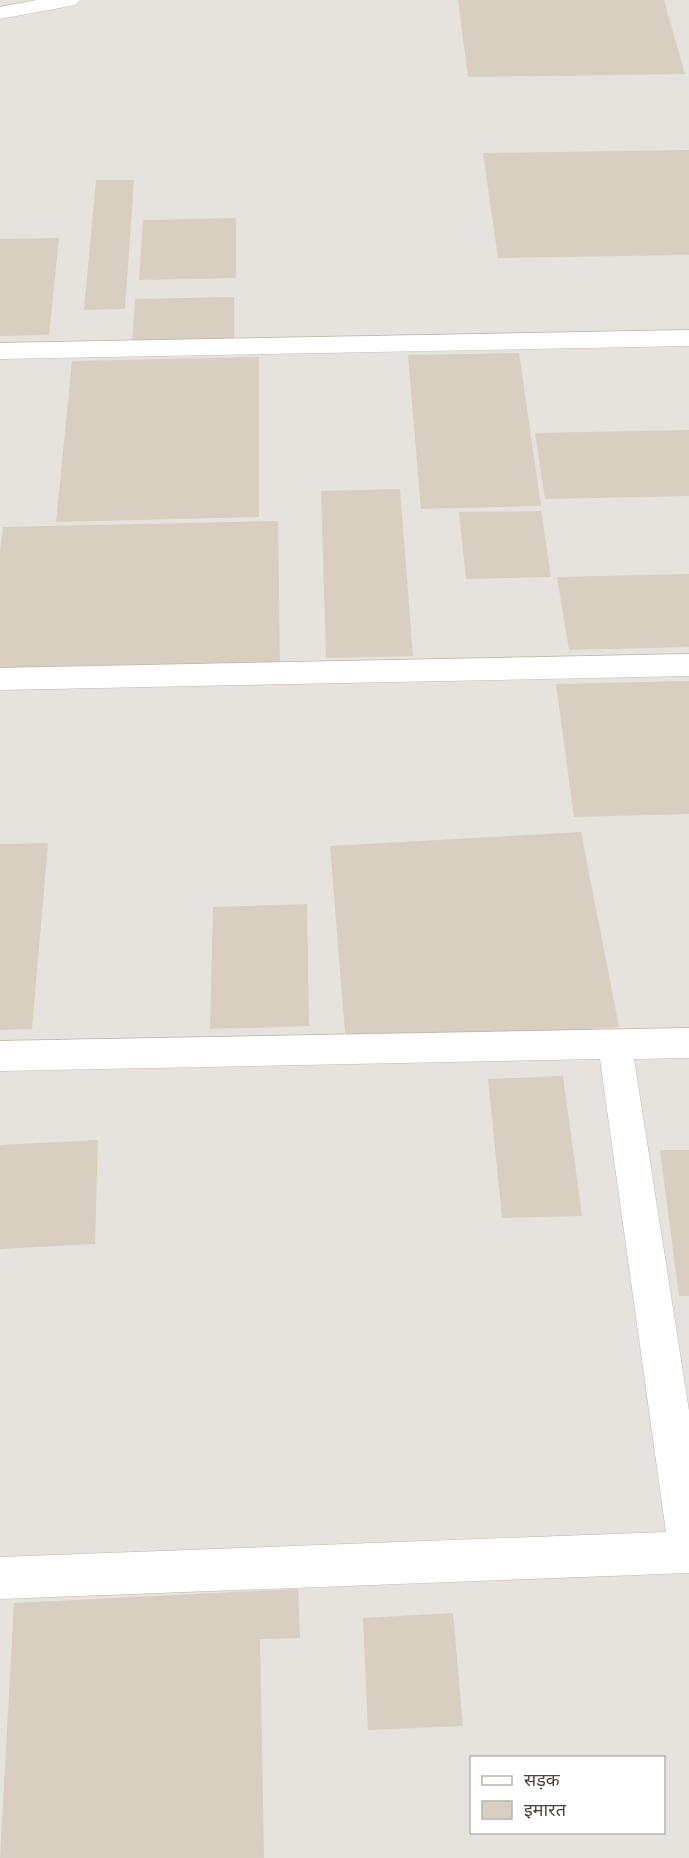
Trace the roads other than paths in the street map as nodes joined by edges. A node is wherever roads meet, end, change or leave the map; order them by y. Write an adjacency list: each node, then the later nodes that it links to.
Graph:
1 (70, 0): 2 (lane)
2 (0, 13)
3 (689, 338): 4 (lane)
4 (0, 351)
5 (689, 664): 6 (lane)
6 (0, 679)
7 (689, 1043): 8 (lane)
8 (615, 1045): 9 (lane); 10 (lane)
9 (0, 1056)
10 (689, 1545)
11 (689, 1552): 12 (lane)
12 (0, 1578)

